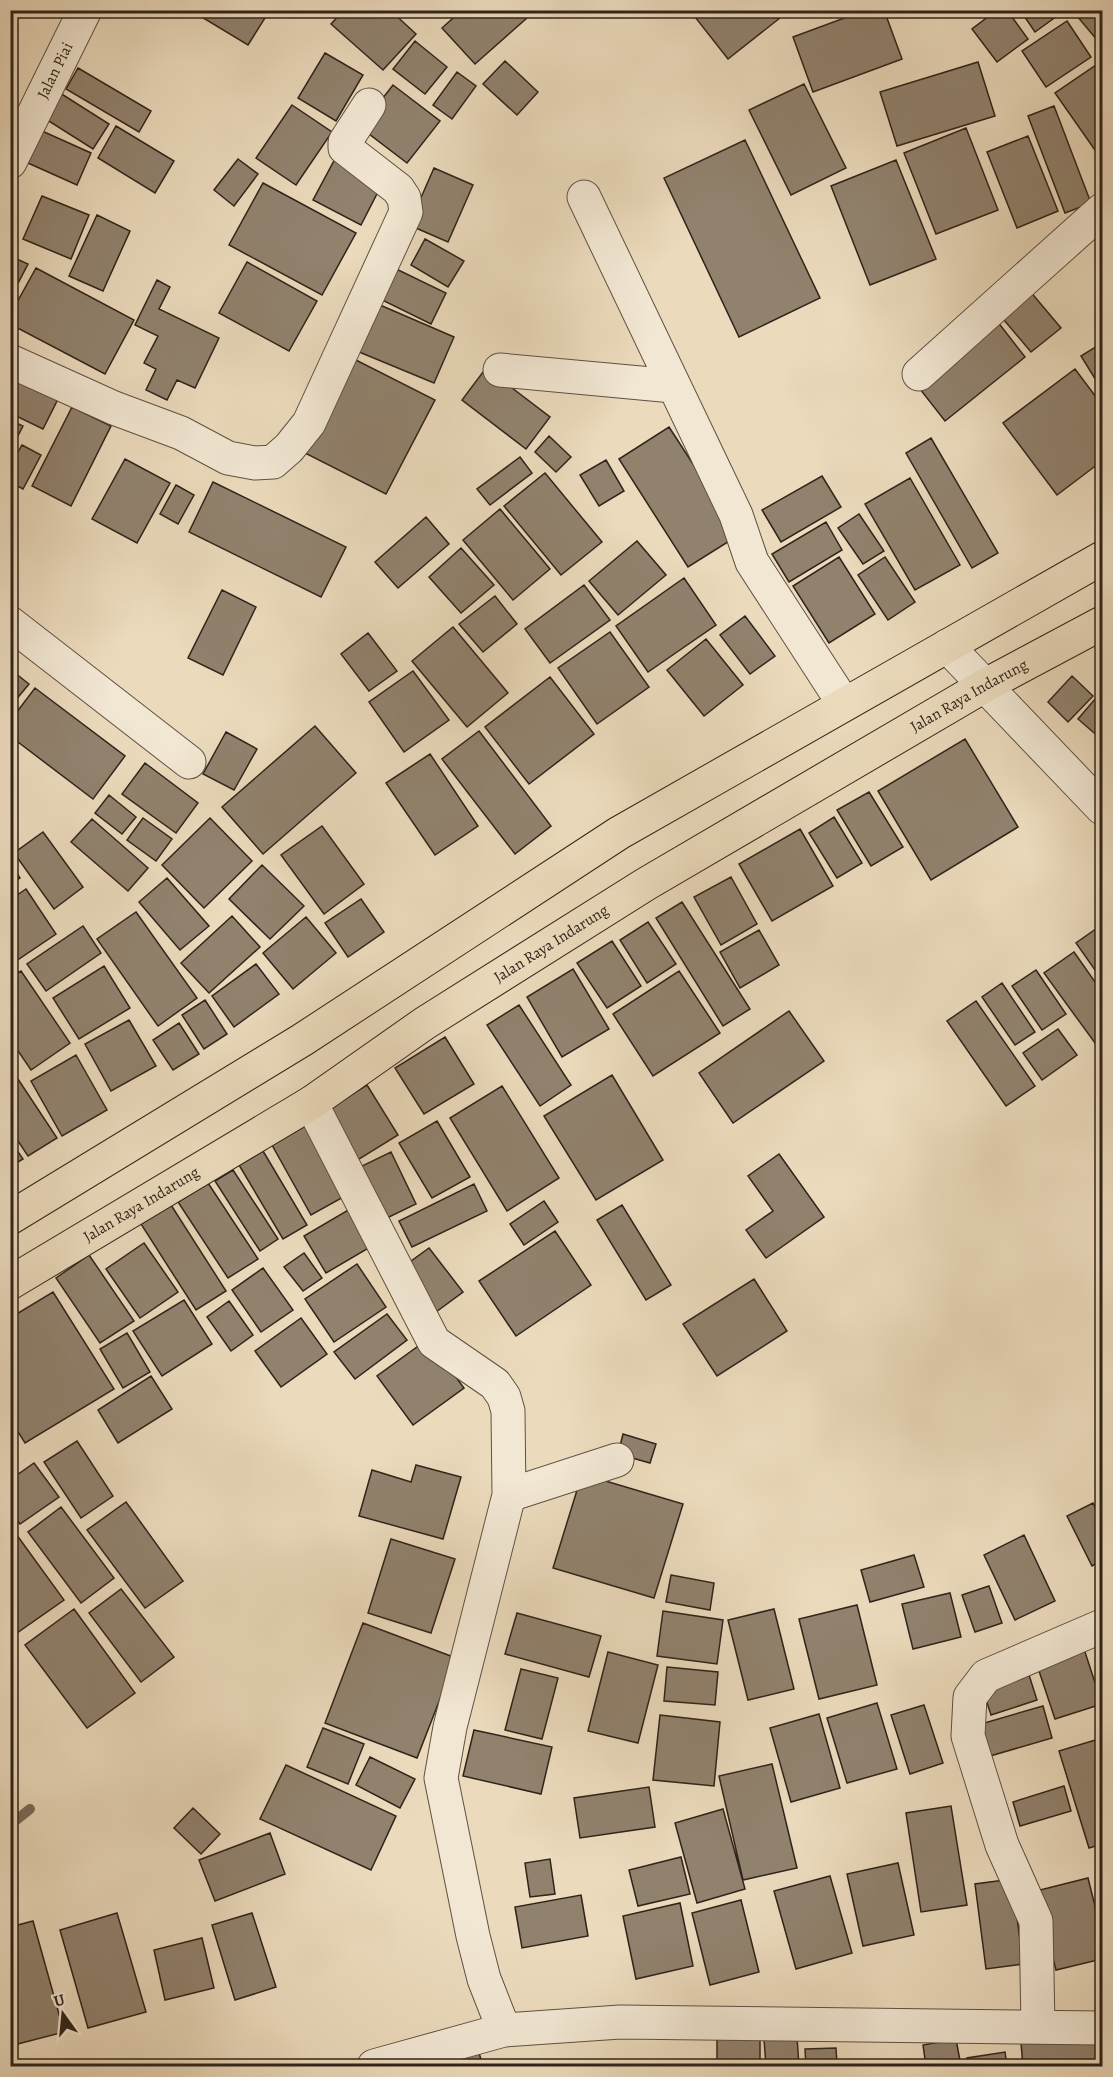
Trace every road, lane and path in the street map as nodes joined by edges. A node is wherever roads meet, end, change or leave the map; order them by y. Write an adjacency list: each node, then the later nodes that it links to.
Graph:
1 (85, 10): 3 (street, Jalan Piai)
2 (369, 105): 7 (street)
3 (18, 130): 4 (street, Jalan Piai)
4 (10, 162)
5 (584, 197): 10 (street)
6 (1102, 210): 9 (street)
7 (10, 361)
8 (500, 370): 10 (street)
9 (919, 374)
10 (673, 386): 16 (street)
11 (1102, 558): 14 (highway)
12 (1102, 622): 15 (highway, Jalan Raya Indarung)
13 (10, 623): 17 (street)
14 (947, 646): 15 (street); 16 (highway)
15 (984, 686): 18 (street); 20 (highway, Jalan Raya Indarung)
16 (843, 704): 19 (highway)
17 (189, 762)
18 (1102, 808)
19 (395, 980): 20 (highway); 22 (highway)
20 (425, 1023): 21 (highway, Jalan Raya Indarung)
21 (311, 1102): 23 (highway, Jalan Raya Indarung); 25 (street)
22 (10, 1218)
23 (10, 1283)
24 (617, 1460): 25 (street)
25 (509, 1495): 29 (street)
26 (1102, 1626): 27 (street)
27 (1038, 2026): 28 (street); 29 (street)
28 (1102, 2028)
29 (504, 2030): 30 (street)
30 (374, 2067)

